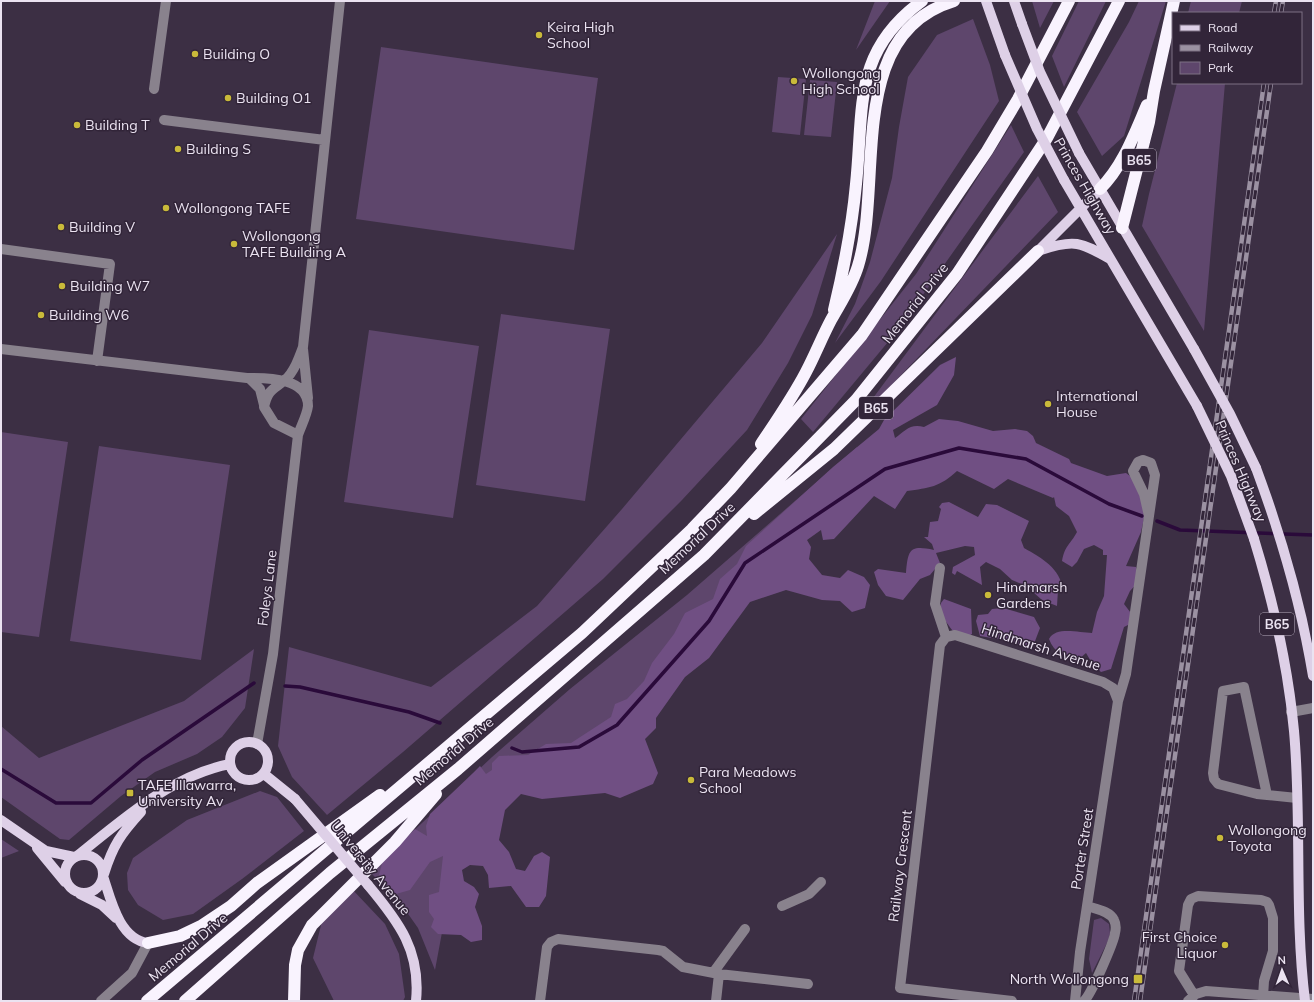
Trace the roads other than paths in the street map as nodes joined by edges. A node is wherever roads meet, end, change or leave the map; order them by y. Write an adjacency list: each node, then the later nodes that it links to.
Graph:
1 (166, 1): 10 (street)
2 (340, 1): 13 (street)
3 (922, 1): 20 (highway)
4 (954, 1): 20 (highway)
5 (986, 1): 15 (main road, Princes Highway / B65, bridge)
6 (1014, 1): 14 (main road, Princes Highway, bridge)
7 (1069, 1): 29 (highway, Memorial Drive)
8 (1119, 1): 31 (highway, Memorial Drive)
9 (1174, 1): 11 (highway, B65)
10 (154, 89)
11 (1154, 91): 14 (highway, B65); 16 (highway, B65)
12 (164, 120): 13 (street)
13 (325, 140): 21 (street)
14 (1100, 190): 15 (main road, B65); 16 (main road, Princes Highway)
15 (1081, 208): 18 (main road, B65); 19 (main road, Princes Highway / B65)
16 (1122, 228): 34 (main road, Princes Highway / B65, bridge)
17 (1, 249): 23 (street)
18 (1038, 251): 19 (main road); 31 (highway, B65)
19 (1111, 260): 37 (main road, Princes Highway / B65, bridge)
20 (831, 321): 29 (highway)
21 (302, 347): 25 (street); 26 (street)
22 (1, 349): 23 (street)
23 (97, 361): 24 (street)
24 (249, 378): 25 (street); 27 (street)
25 (284, 381): 26 (street); 27 (street)
26 (308, 404): 28 (street)
27 (264, 406): 28 (street)
28 (298, 435): 38 (street, Foleys Lane)
29 (731, 488): 39 (highway, Memorial Drive)
30 (1149, 516): 30 (street, Porter Street); 35 (street, Porter Street)
31 (704, 555): 41 (highway, Memorial Drive)
32 (940, 568): 33 (street)
33 (946, 637): 35 (street, Hindmarsh Avenue); 69 (street, Railway Crescent)
34 (1313, 676)
35 (1118, 701): 53 (street, Porter Street)
36 (1313, 708): 37 (street)
37 (1291, 712): 45 (main road, Princes Highway / B65)
38 (257, 744): 40 (main road); 42 (main road)
39 (443, 751): 56 (highway); 61 (highway, Memorial Drive)
40 (230, 764): 42 (main road); 44 (main road)
41 (458, 769): 64 (highway, Memorial Drive); 65 (highway)
42 (264, 774): 66 (main road, University Avenue, bridge)
43 (1267, 795): 43 (street); 45 (street)
44 (156, 796): 48 (main road); 49 (main road)
45 (1297, 798): 62 (main road, Princes Highway / B65)
46 (1, 820): 47 (main road)
47 (34, 843): 48 (main road); 51 (main road)
48 (76, 856): 49 (main road); 51 (main road)
49 (103, 876): 51 (main road); 54 (main road)
50 (821, 882): 52 (street)
51 (72, 889): 54 (main road)
52 (782, 906)
53 (1087, 906): 70 (street, Porter Street); 71 (street)
54 (121, 922): 56 (main road)
55 (745, 929): 57 (street)
56 (148, 943): 63 (street)
57 (716, 973): 58 (street); 67 (street); 68 (street)
58 (808, 984)
59 (1263, 996): 60 (street); 60 (street); 62 (street)
60 (1191, 998)
61 (150, 999)
62 (1308, 1000)
63 (101, 1001)
64 (185, 1001)
65 (294, 1001)
66 (416, 1001)
67 (540, 1001)
68 (716, 1001)
69 (1012, 1001)
70 (1075, 1001)
71 (1084, 1001)

